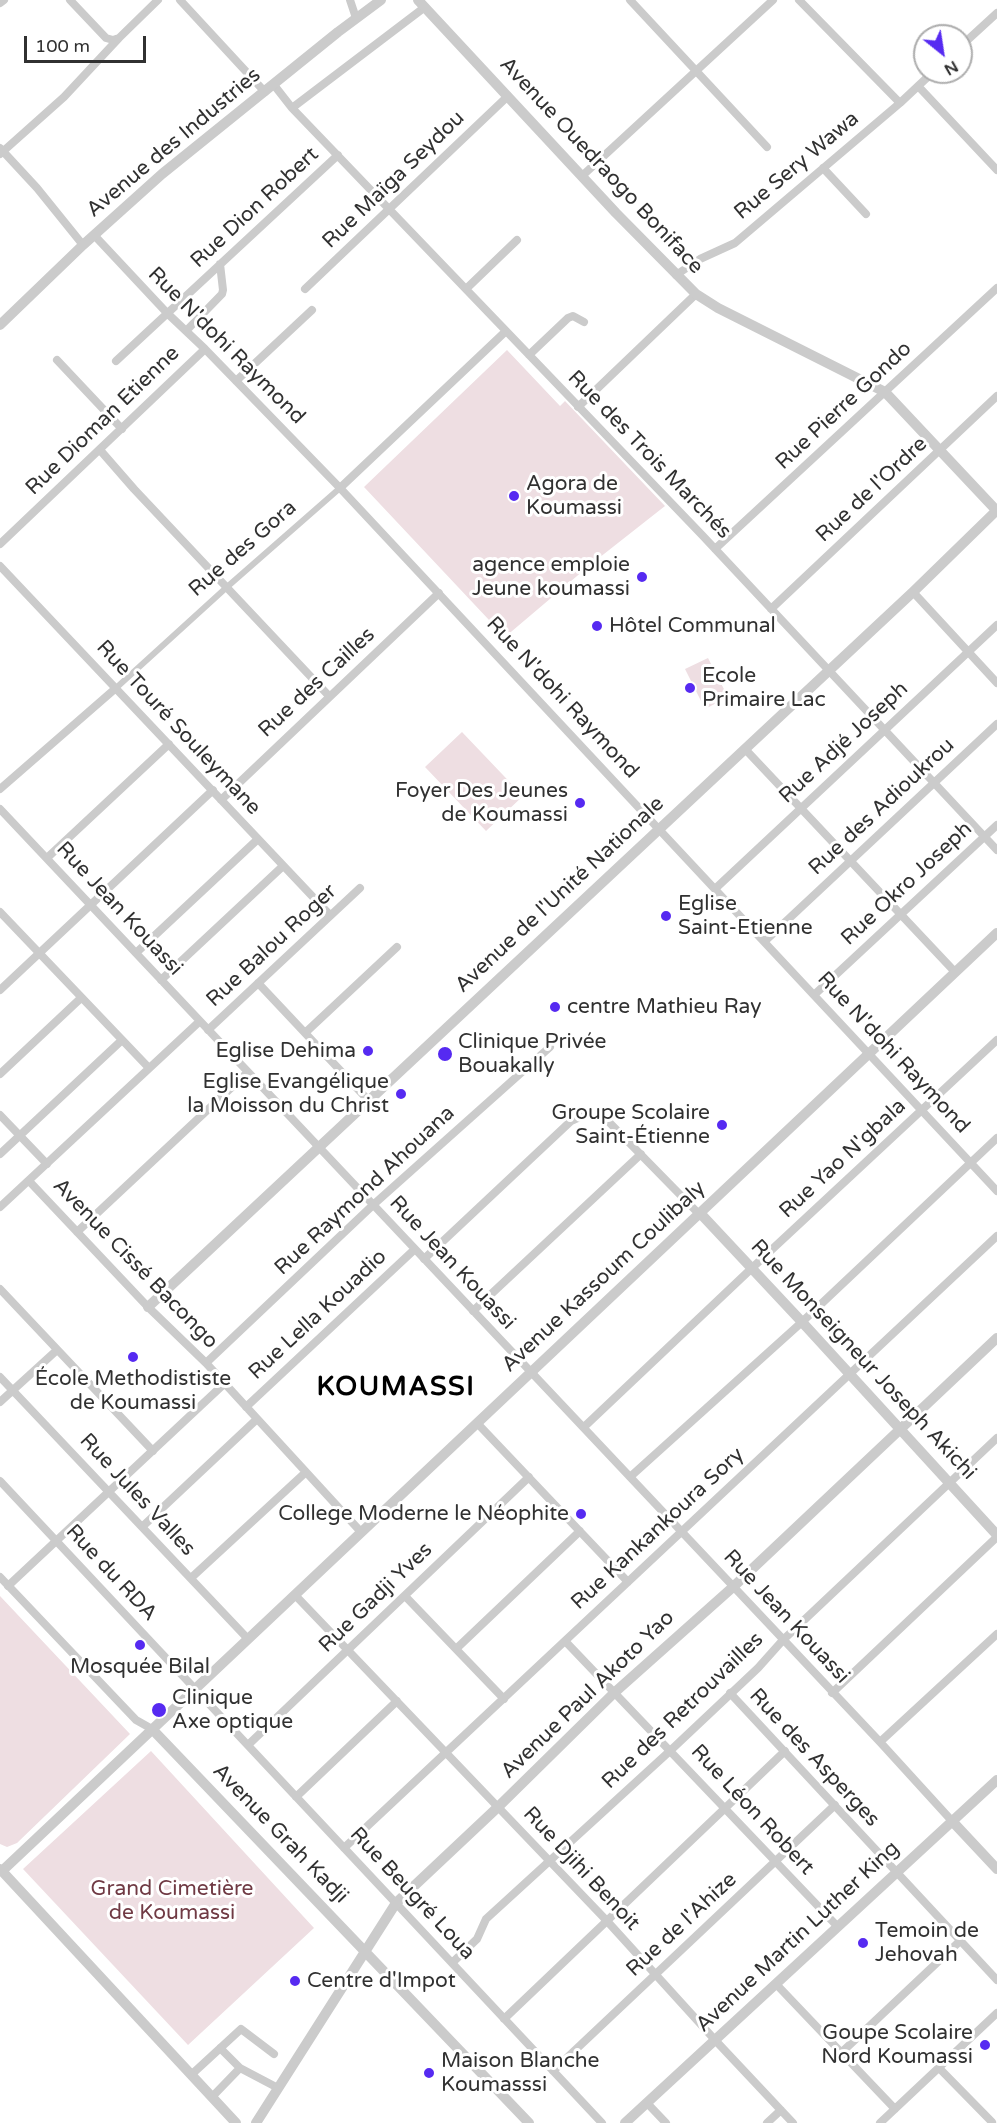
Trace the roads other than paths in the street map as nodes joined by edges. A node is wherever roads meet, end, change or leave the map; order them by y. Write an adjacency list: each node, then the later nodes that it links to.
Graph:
1 (3, 0): 10 (street)
2 (70, 0): 15 (street)
3 (158, 0): 15 (street)
4 (180, 0): 18 (street, Rue des Trois Marchés)
5 (350, 0): 13 (street)
6 (381, 0): 13 (street, Avenue des Industries)
7 (630, 0): 16 (street)
8 (772, 0): 16 (street)
9 (798, 0): 20 (street)
10 (0, 3)
11 (422, 4): 19 (street, Avenue Ouedraogo Boniface); 21 (street)
12 (997, 13): 14 (street)
13 (356, 18): 18 (street, Avenue des Industries)
14 (973, 35)
15 (119, 38): 23 (street)
16 (696, 71): 22 (street); 27 (street)
17 (918, 86): 20 (street, Rue Sery Wawa); 26 (street)
18 (270, 89): 21 (street, Rue des Trois Marchés); 30 (street, Avenue des Industries)
19 (508, 96): 27 (street, Avenue Ouedraogo Boniface); 28 (street, Rue Maïga Seydou)
20 (900, 103): 25 (street, Rue Sery Wawa)
21 (292, 108): 24 (street, Rue des Trois Marchés)
22 (767, 147)
23 (1, 151): 32 (street)
24 (338, 155): 28 (street, Rue des Trois Marchés); 33 (street, Rue Dion Robert)
25 (823, 168): 29 (street); 34 (street, Rue Sery Wawa)
26 (997, 170)
27 (582, 176): 34 (street, Avenue Ouedraogo Boniface)
28 (390, 209): 36 (street, Rue Maïga Seydou); 37 (street, Rue des Trois Marchés)
29 (866, 214)
30 (94, 235): 32 (street, Avenue des Industries); 40 (street, Rue N'dohi Raymond)
31 (517, 240): 37 (street)
32 (82, 245): 42 (street, Avenue des Industries)
33 (220, 264): 40 (street, Rue Dion Robert); 44 (street)
34 (676, 275): 38 (street, Avenue Ouedraogo Boniface)
35 (997, 288): 50 (street, Rue Pierre Gondo)
36 (305, 289)
37 (466, 289): 43 (street, Rue des Trois Marchés)
38 (696, 294): 50 (street, Avenue Ouedraogo Boniface); 52 (street)
39 (312, 310): 49 (street)
40 (167, 313): 44 (street, Rue N'dohi Raymond); 48 (street, Rue Dion Robert)
41 (584, 322): 46 (street)
42 (0, 325)
43 (506, 331): 46 (street, Rue des Trois Marchés); 56 (street, Rue des Gora)
44 (186, 332): 45 (street, Rue N'dohi Raymond)
45 (205, 349): 49 (street, Rue N'dohi Raymond); 53 (street, Rue Dioman Etienne)
46 (529, 356): 52 (street, Rue des Trois Marchés)
47 (57, 360): 53 (street)
48 (116, 361)
49 (236, 381): 56 (street, Rue N'dohi Raymond)
50 (885, 392): 55 (street, Avenue Ouedraogo Boniface); 59 (street, Rue Pierre Gondo)
51 (997, 396): 55 (street, Rue de l'Ordre)
52 (578, 407): 59 (street, Rue des Trois Marchés)
53 (122, 429): 54 (street, Rue Dioman Etienne)
54 (100, 450): 58 (street, Rue Dioman Etienne); 61 (street)
55 (940, 450): 57 (street, Avenue Ouedraogo Boniface); 64 (street, Rue de l'Ordre)
56 (340, 488): 61 (street, Rue des Gora); 63 (street, Rue N'dohi Raymond)
57 (997, 511): 62 (street, Avenue de l'Unité Nationale)
58 (0, 544)
59 (715, 549): 64 (street, Rue des Trois Marchés)
60 (0, 566): 69 (street, Rue Touré Souleymane)
61 (227, 586): 69 (street, Rue des Gora); 70 (street)
62 (913, 592): 66 (street); 67 (street, Avenue de l'Unité Nationale)
63 (439, 593): 70 (street, Rue des Cailles); 82 (street, Rue N'dohi Raymond)
64 (771, 609): 67 (street, Rue des Trois Marchés)
65 (997, 625): 66 (street, Rue Adjé Joseph)
66 (968, 652): 68 (street); 72 (street, Rue Adjé Joseph)
67 (829, 670): 72 (street, Rue des Trois Marchés); 74 (street, Avenue de l'Unité Nationale)
68 (997, 683)
69 (116, 688): 73 (street, Rue Touré Souleymane); 76 (street, Rue des Gora)
70 (329, 696): 78 (street, Rue des Cailles)
71 (997, 724): 75 (street, Rue des Adioukrou)
72 (885, 730): 75 (street, Rue des Trois Marchés); 79 (street, Rue Adjé Joseph)
73 (169, 744): 77 (street, Rue Touré Souleymane); 86 (street)
74 (745, 749): 79 (street); 82 (street, Avenue de l'Unité Nationale)
75 (934, 783): 83 (street, Rue des Trois Marchés); 87 (street, Rue des Adioukrou)
76 (0, 789)
77 (213, 790): 78 (street, Rue Touré Souleymane); 91 (street)
78 (221, 800): 84 (street, Rue Touré Souleymane)
79 (801, 808): 87 (street); 90 (street, Rue Adjé Joseph)
80 (0, 809): 86 (street, Rue Jean Kouassi)
81 (997, 825): 83 (street, Rue Okro Joseph)
82 (660, 828): 90 (street, Rue N'dohi Raymond); 116 (street, Avenue de l'Unité Nationale)
83 (984, 837): 85 (street, Rue des Trois Marchés); 94 (street, Rue Okro Joseph)
84 (258, 839): 88 (street, Rue Touré Souleymane); 99 (street)
85 (997, 850)
86 (47, 858): 91 (street, Rue Jean Kouassi)
87 (850, 861): 94 (street); 96 (street, Rue des Adioukrou)
88 (284, 866): 93 (street, Rue Touré Souleymane); 101 (street)
89 (360, 888): 93 (street, Rue Balou Roger)
90 (716, 888): 96 (street, Rue N'dohi Raymond)
91 (91, 905): 98 (street); 99 (street, Rue Jean Kouassi)
92 (0, 912): 98 (street)
93 (330, 915): 102 (street, Rue Balou Roger)
94 (901, 915): 100 (street); 104 (street, Rue Okro Joseph)
95 (997, 933): 100 (street, Avenue Kassoum Coulibaly)
96 (765, 941): 104 (street, Rue N'dohi Raymond)
97 (397, 947): 108 (street)
98 (39, 953): 103 (street); 105 (street)
99 (136, 953): 101 (street, Rue Jean Kouassi)
100 (955, 972): 112 (street, Avenue Kassoum Coulibaly)
101 (161, 980): 106 (street, Rue Jean Kouassi)
102 (258, 983): 107 (street, Rue Balou Roger); 108 (street)
103 (0, 990)
104 (814, 994): 112 (street, Rue N'dohi Raymond)
105 (81, 998): 109 (street); 115 (street)
106 (200, 1021): 107 (street, Rue Jean Kouassi); 113 (street)
107 (208, 1030): 114 (street, Rue Jean Kouassi)
108 (305, 1033): 116 (street)
109 (122, 1040): 113 (street); 119 (street)
110 (997, 1040): 117 (street, Rue Yao N'gbala)
111 (550, 1047): 128 (street, Rue Raymond Ahouana)
112 (869, 1053): 117 (street, Rue N'dohi Raymond); 130 (street, Avenue Kassoum Coulibaly)
113 (149, 1068): 125 (street)
114 (248, 1072): 121 (street, Rue Jean Kouassi); 131 (street)
115 (0, 1074)
116 (369, 1101): 121 (street, Avenue de l'Unité Nationale)
117 (922, 1110): 124 (street, Rue N'dohi Raymond); 135 (street, Rue Yao N'gbala)
118 (0, 1115): 119 (street)
119 (20, 1136): 122 (street); 125 (street)
120 (997, 1138): 124 (street)
121 (319, 1147): 128 (street, Rue Jean Kouassi); 137 (street, Avenue de l'Unité Nationale)
122 (0, 1154)
123 (640, 1154): 130 (street, Rue Monseigneur Joseph Akichi); 134 (street, Rue Monseigneur Joseph Akichi); 138 (street)
124 (970, 1163): 127 (street, Rue N'dohi Raymond); 139 (street)
125 (46, 1164): 126 (street)
126 (28, 1181): 129 (street); 131 (street, Avenue Cissé Bacongo)
127 (997, 1191)
128 (373, 1205): 133 (street, Rue Jean Kouassi); 142 (street, Rue Raymond Ahouana)
129 (0, 1208)
130 (699, 1214): 135 (street, Rue Monseigneur Joseph Akichi); 143 (street, Avenue Kassoum Coulibaly)
131 (77, 1232): 137 (street, Avenue Cissé Bacongo)
132 (997, 1236): 144 (street, Rue Kankankoura Sory)
133 (415, 1249): 134 (street, Rue Jean Kouassi); 149 (street, Rue Lella Kouadio)
134 (424, 1259): 138 (street, Rue Jean Kouassi)
135 (752, 1268): 139 (street, Rue Monseigneur Joseph Akichi); 152 (street, Rue Yao N'gbala)
136 (0, 1289): 141 (street)
137 (148, 1307): 142 (street, Avenue Cissé Bacongo)
138 (473, 1311): 143 (street, Rue Jean Kouassi)
139 (802, 1322): 144 (street, Rue Monseigneur Joseph Akichi); 158 (street)
140 (997, 1338): 153 (street, Avenue Paul Akoto Yao)
141 (57, 1350): 147 (street); 155 (street)
142 (206, 1363): 146 (street, Avenue Cissé Bacongo)
143 (531, 1372): 151 (street, Avenue Kassoum Coulibaly); 152 (street, Rue Jean Kouassi)
144 (850, 1375): 153 (street, Rue Monseigneur Joseph Akichi); 165 (street, Rue Kankankoura Sory)
145 (0, 1377): 147 (street, Rue Jules Valles)
146 (225, 1383): 149 (street, Avenue Cissé Bacongo); 155 (street)
147 (13, 1390): 148 (street); 161 (street, Rue Jules Valles)
148 (0, 1402)
149 (246, 1407): 150 (street, Avenue Cissé Bacongo)
150 (257, 1419): 156 (street, Avenue Cissé Bacongo); 162 (street)
151 (477, 1423): 157 (street); 164 (street, Avenue Kassoum Coulibaly)
152 (584, 1428): 158 (street, Rue Jean Kouassi)
153 (899, 1429): 160 (street, Rue Monseigneur Joseph Akichi); 172 (street, Avenue Paul Akoto Yao)
154 (997, 1438): 160 (street, Rue des Retrouvailles)
155 (153, 1451): 161 (street)
156 (306, 1472): 164 (street, Avenue Cissé Bacongo); 169 (street)
157 (529, 1477): 163 (street); 174 (street, Rue Gadji Yves)
158 (630, 1477): 165 (street, Rue Jean Kouassi)
159 (0, 1481): 167 (street, Rue du RDA)
160 (951, 1483): 166 (street, Rue Monseigneur Joseph Akichi); 177 (street, Rue des Retrouvailles)
161 (109, 1492): 162 (street, Rue Jules Valles); 167 (street)
162 (142, 1527): 169 (street, Rue Jules Valles)
163 (580, 1531): 170 (street); 179 (street)
164 (362, 1532): 173 (street, Avenue Kassoum Coulibaly)
165 (682, 1532): 170 (street, Rue Kankankoura Sory); 172 (street, Rue Jean Kouassi)
166 (997, 1536): 182 (street)
167 (56, 1541): 171 (street); 181 (street, Rue du RDA)
168 (0, 1578): 171 (street, Avenue Grah Kadji)
169 (191, 1578): 176 (street, Rue Jules Valles)
170 (628, 1582): 178 (street, Rue Kankankoura Sory)
171 (8, 1586): 187 (street, Avenue Grah Kadji)
172 (733, 1587): 177 (street, Rue Jean Kouassi); 183 (street, Avenue Paul Akoto Yao)
173 (295, 1595): 176 (street, Avenue Kassoum Coulibaly); 180 (street, Rue Djihi Benoit)
174 (405, 1596): 179 (street); 180 (street, Rue Gadji Yves)
175 (997, 1634): 188 (street)
176 (248, 1639): 181 (street, Avenue Kassoum Coulibaly)
177 (783, 1640): 182 (street, Rue Jean Kouassi); 184 (street, Rue des Retrouvailles)
178 (565, 1641): 183 (street, Rue Léon Robert); 185 (street, Rue Kankankoura Sory)
179 (456, 1649): 185 (street)
180 (348, 1650): 186 (street, Rue Djihi Benoit); 189 (street, Rue Gadji Yves)
181 (195, 1689): 187 (street, Avenue Kassoum Coulibaly); 189 (street, Rue Beugré Loua)
182 (832, 1693): 188 (street, Rue Jean Kouassi)
183 (614, 1694): 190 (street, Rue Léon Robert); 196 (street, Avenue Paul Akoto Yao)
184 (730, 1694): 190 (street, Rue des Retrouvailles); 191 (street, Rue des Asperges)
185 (504, 1699): 192 (street, Rue Kankankoura Sory)
186 (396, 1701): 192 (street, Rue Djihi Benoit); 194 (street)
187 (152, 1729): 203 (street, Avenue Kassoum Coulibaly); 209 (street, Avenue Grah Kadji)
188 (880, 1742): 198 (street, Rue Jean Kouassi)
189 (248, 1745): 194 (street, Rue Beugré Loua)
190 (671, 1750): 197 (street, Rue Léon Robert); 200 (street, Rue des Retrouvailles)
191 (785, 1751): 195 (street, Rue des Asperges); 197 (street)
192 (446, 1753): 196 (street, Rue Djihi Benoit); 199 (street, Rue Kankankoura Sory)
193 (997, 1780): 198 (street, Avenue Martin Luther King)
194 (296, 1797): 199 (street, Rue Beugré Loua)
195 (835, 1805): 201 (street, Rue de l'Ahize); 204 (street, Rue des Asperges)
196 (498, 1807): 200 (street, Rue Djihi Benoit); 205 (street, Avenue Paul Akoto Yao)
197 (726, 1809): 201 (street, Rue Léon Robert); 206 (street)
198 (952, 1821): 202 (street); 204 (street, Avenue Martin Luther King)
199 (344, 1848): 205 (street, Rue Beugré Loua)
200 (550, 1861): 206 (street, Rue Djihi Benoit); 210 (street, Rue des Retrouvailles)
201 (776, 1862): 207 (street, Rue Léon Robert); 211 (street, Rue de l'Ahize)
202 (997, 1869)
203 (1, 1870): 223 (street)
204 (896, 1873): 207 (street, Avenue Martin Luther King); 208 (street, Rue des Asperges)
205 (396, 1903): 209 (street, Avenue Paul Akoto Yao); 210 (street, Rue Beugré Loua)
206 (608, 1921): 211 (street, Rue Djihi Benoit); 215 (street)
207 (838, 1927): 213 (street, Avenue Martin Luther King)
208 (960, 1941): 212 (street, Rue des Asperges); 218 (street)
209 (364, 1951): 224 (street, Avenue Paul Akoto Yao); 232 (street, Avenue Grah Kadji)
210 (452, 1963): 215 (street, Rue Beugré Loua)
211 (655, 1975): 216 (street, Rue Djihi Benoit); 222 (street, Rue de l'Ahize)
212 (997, 1980)
213 (776, 1984): 216 (street, Avenue Martin Luther King); 218 (street)
214 (997, 2013): 221 (street)
215 (504, 2019): 222 (street, Rue Beugré Loua)
216 (715, 2040): 226 (street, Avenue Martin Luther King); 228 (street, Rue Djihi Benoit)
217 (220, 2048): 219 (street); 220 (street); 223 (street)
218 (842, 2052): 227 (street)
219 (274, 2054)
220 (240, 2068): 224 (street); 225 (street)
221 (939, 2068): 227 (street); 229 (street)
222 (553, 2071): 233 (street, Rue Beugré Loua)
223 (191, 2075): 225 (street)
224 (278, 2088): 231 (street, Avenue Paul Akoto Yao)
225 (212, 2097): 230 (street)
226 (647, 2103): 234 (street, Avenue Martin Luther King); 235 (street)
227 (895, 2109): 238 (street)
228 (781, 2110): 236 (street); 237 (street, Rue Djihi Benoit)
229 (993, 2121)
230 (236, 2123)
231 (256, 2123)
232 (529, 2123)
233 (602, 2123)
234 (625, 2123)
235 (666, 2123)
236 (767, 2123)
237 (793, 2123)
238 (880, 2123)

